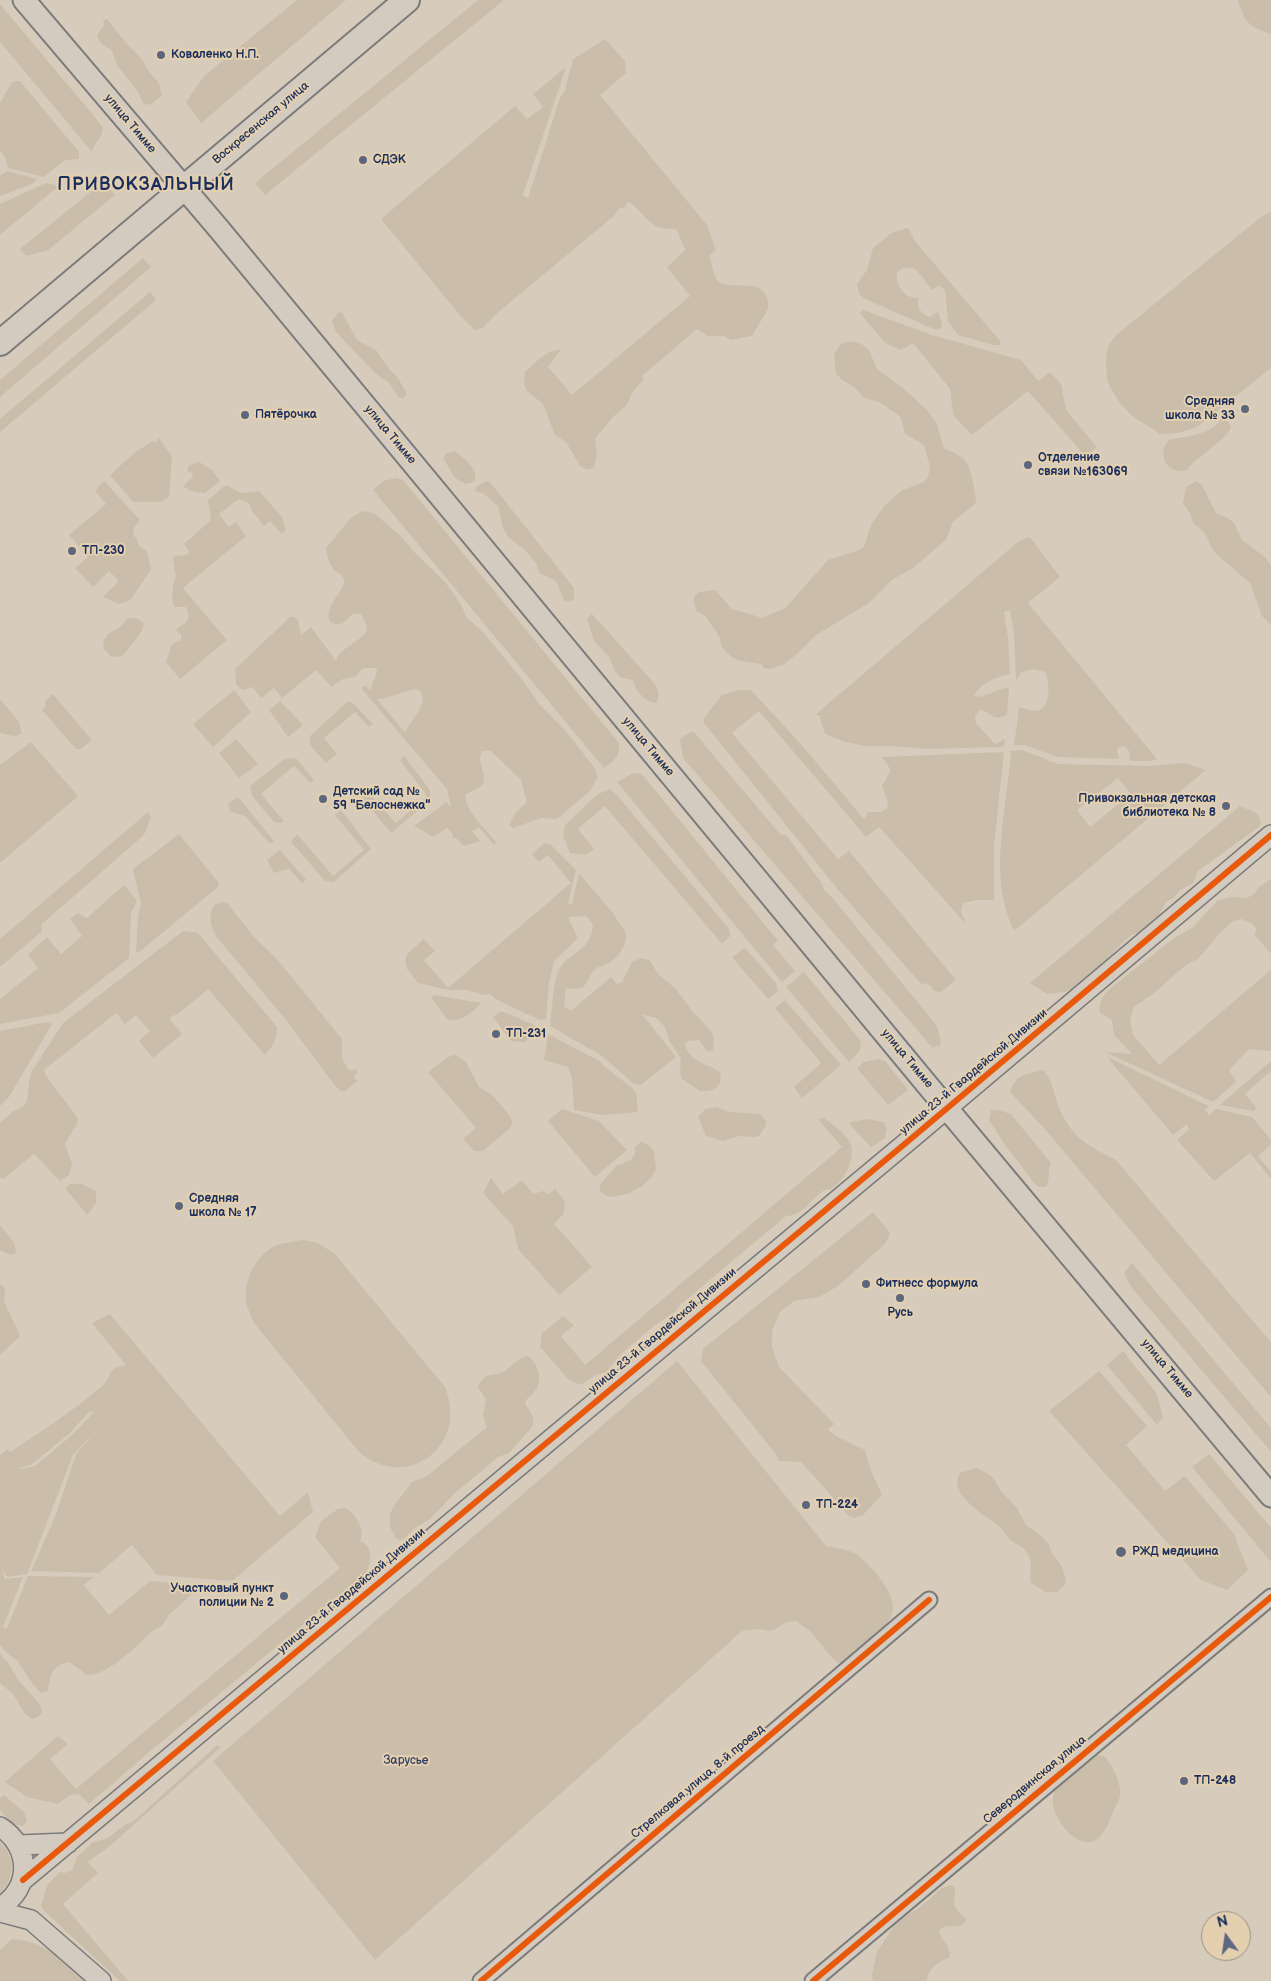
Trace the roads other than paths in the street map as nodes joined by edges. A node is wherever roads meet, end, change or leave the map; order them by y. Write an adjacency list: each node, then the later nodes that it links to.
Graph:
1 (24, 0): 3 (main road, улица Тимме)
2 (408, 0): 3 (main road, Воскресенская улица)
3 (184, 188): 4 (main road, Воскресенская улица); 6 (main road, улица Тимме)
4 (0, 343)
5 (1271, 835): 6 (street, улица 23-й Гвардейской Дивизии)
6 (947, 1108): 7 (main road, улица Тимме); 11 (street, улица 23-й Гвардейской Дивизии)
7 (1271, 1496)
8 (1271, 1597): 19 (street, Северодвинская улица)
9 (929, 1600): 18 (street, Стрелковая улица, 8-й проезд)
10 (0, 1827): 12 (street)
11 (68, 1843): 12 (street); 13 (street, улица 23-й Гвардейской Дивизии)
12 (18, 1845): 13 (street)
13 (21, 1883): 14 (street, улица 23-й Гвардейской Дивизии); 16 (street)
14 (0, 1907)
15 (0, 1912): 16 (street)
16 (31, 1920): 17 (street)
17 (100, 1981)
18 (481, 1981)
19 (813, 1981)

